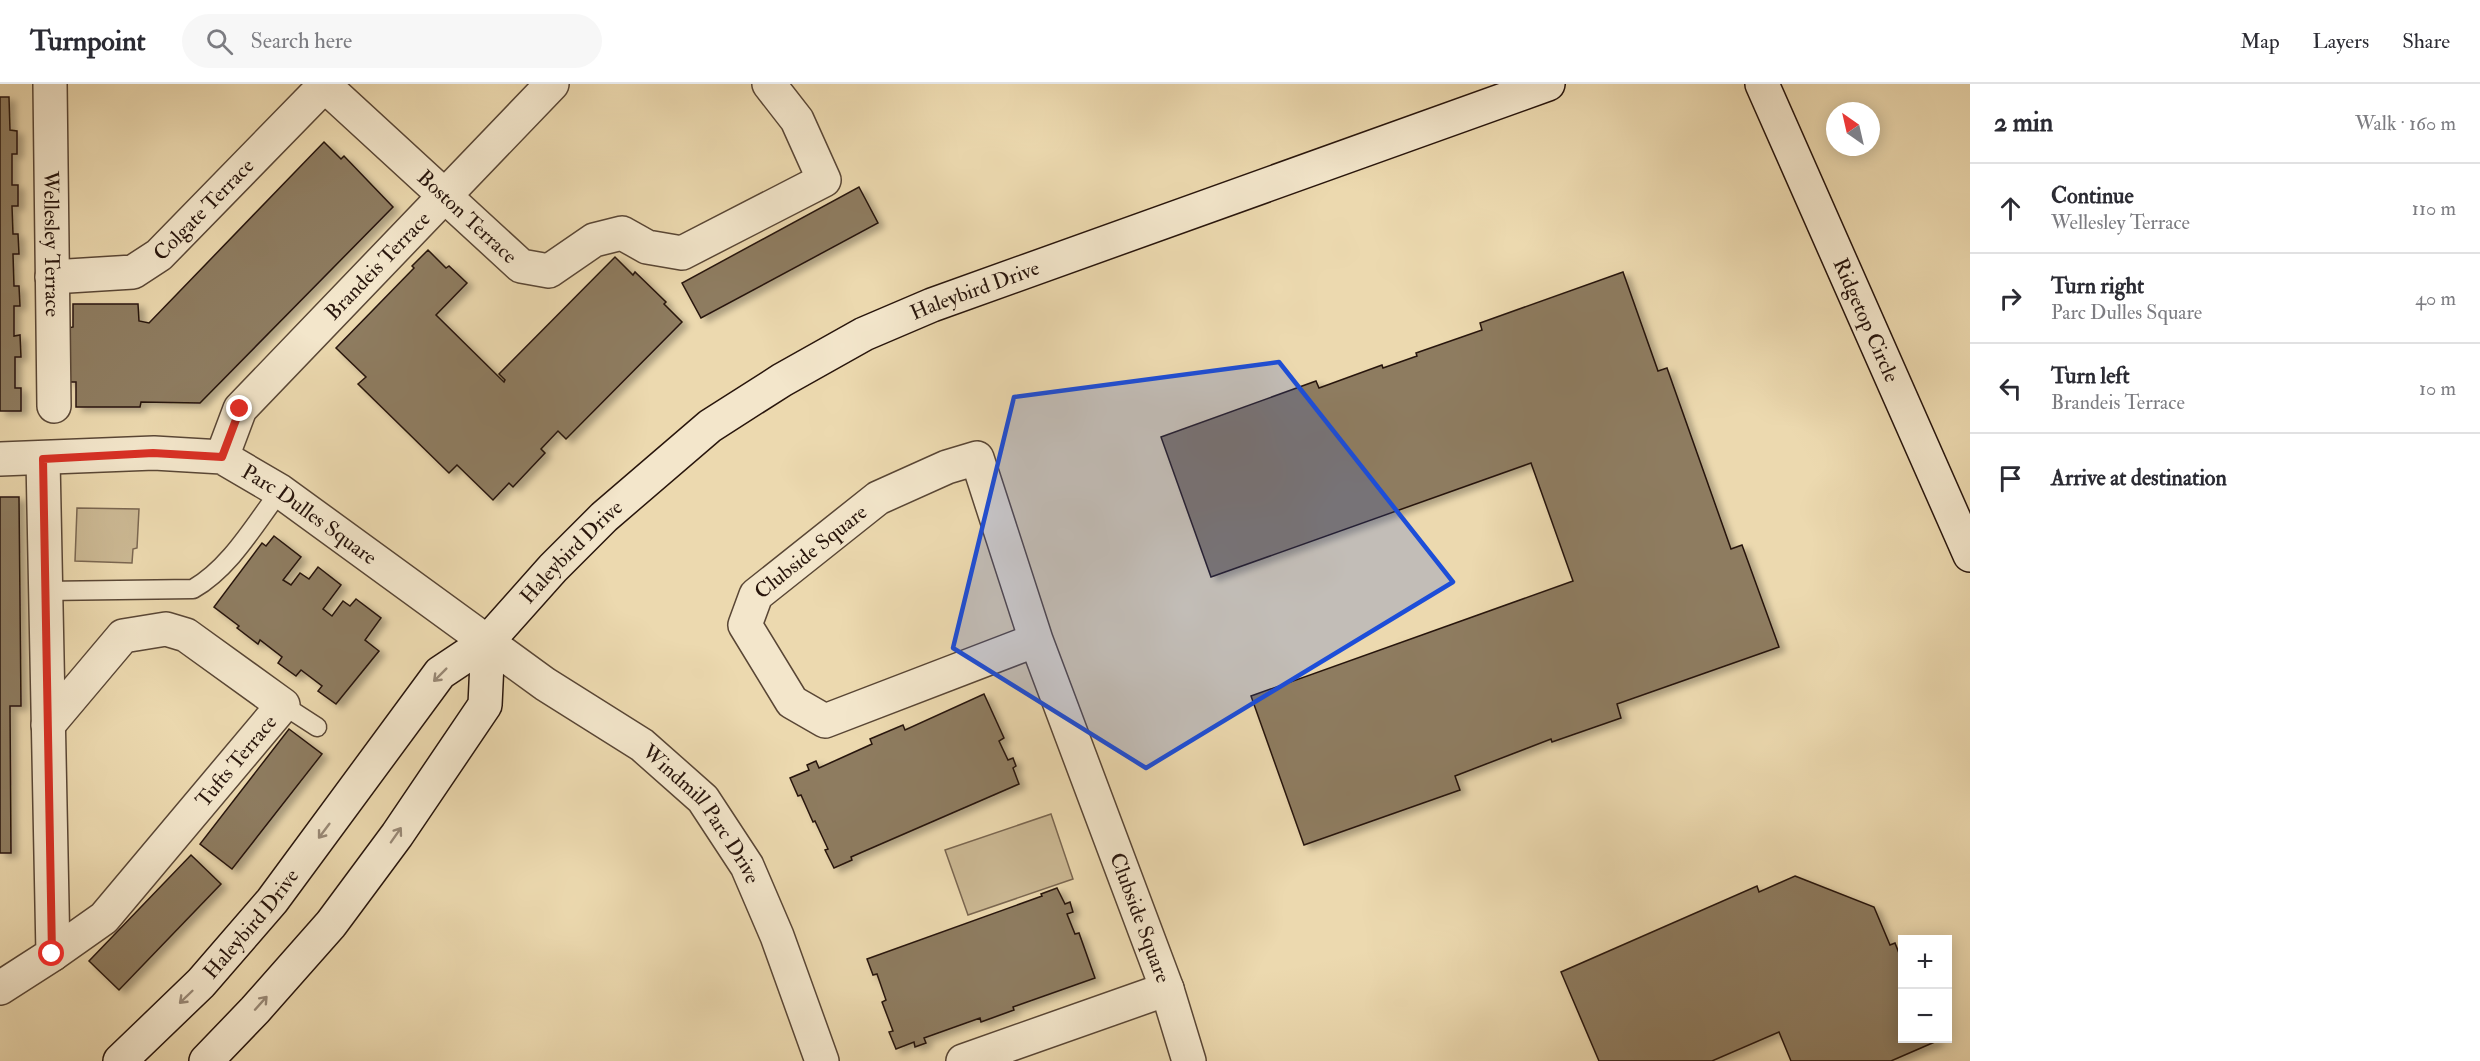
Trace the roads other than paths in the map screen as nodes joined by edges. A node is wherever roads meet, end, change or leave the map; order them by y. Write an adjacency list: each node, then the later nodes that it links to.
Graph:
1 (50, 84): 8 (street, Wellesley Terrace)
2 (552, 84): 7 (street, Brandeis Terrace)
3 (769, 84): 7 (street, Boston Terrace)
4 (1548, 84): 17 (street, Haleybird Drive)
5 (1762, 84): 14 (street, Ridgetop Circle)
6 (324, 85): 7 (street, Boston Terrace); 8 (street, Colgate Terrace)
7 (444, 195): 10 (street, Brandeis Terrace)
8 (52, 277): 9 (street, Wellesley Terrace)
9 (54, 406)
10 (222, 457): 12 (street, Parc Dulles Square); 13 (street, Parc Dulles Square)
11 (0, 459): 12 (street, Parc Dulles Square)
12 (43, 459): 15 (street)
13 (280, 490): 15 (lane); 17 (street, Parc Dulles Square)
14 (1970, 555)
15 (45, 591): 19 (street)
16 (1036, 640): 16 (street, Clubside Square); 23 (street, Clubside Square)
17 (488, 641): 24 (street, Haleybird Drive, one-way to 24); 25 (street, one-way to 17); 26 (street, Windmill Parc Drive)
18 (284, 705): 19 (street, Tufts Terrace); 20 (lane); 21 (street, Tufts Terrace)
19 (48, 725): 21 (street)
20 (317, 726)
21 (52, 954): 22 (street)
22 (0, 988)
23 (1167, 989): 27 (street); 28 (street, Clubside Square)
24 (120, 1061)
25 (206, 1061)
26 (822, 1061)
27 (963, 1061)
28 (1189, 1061)

